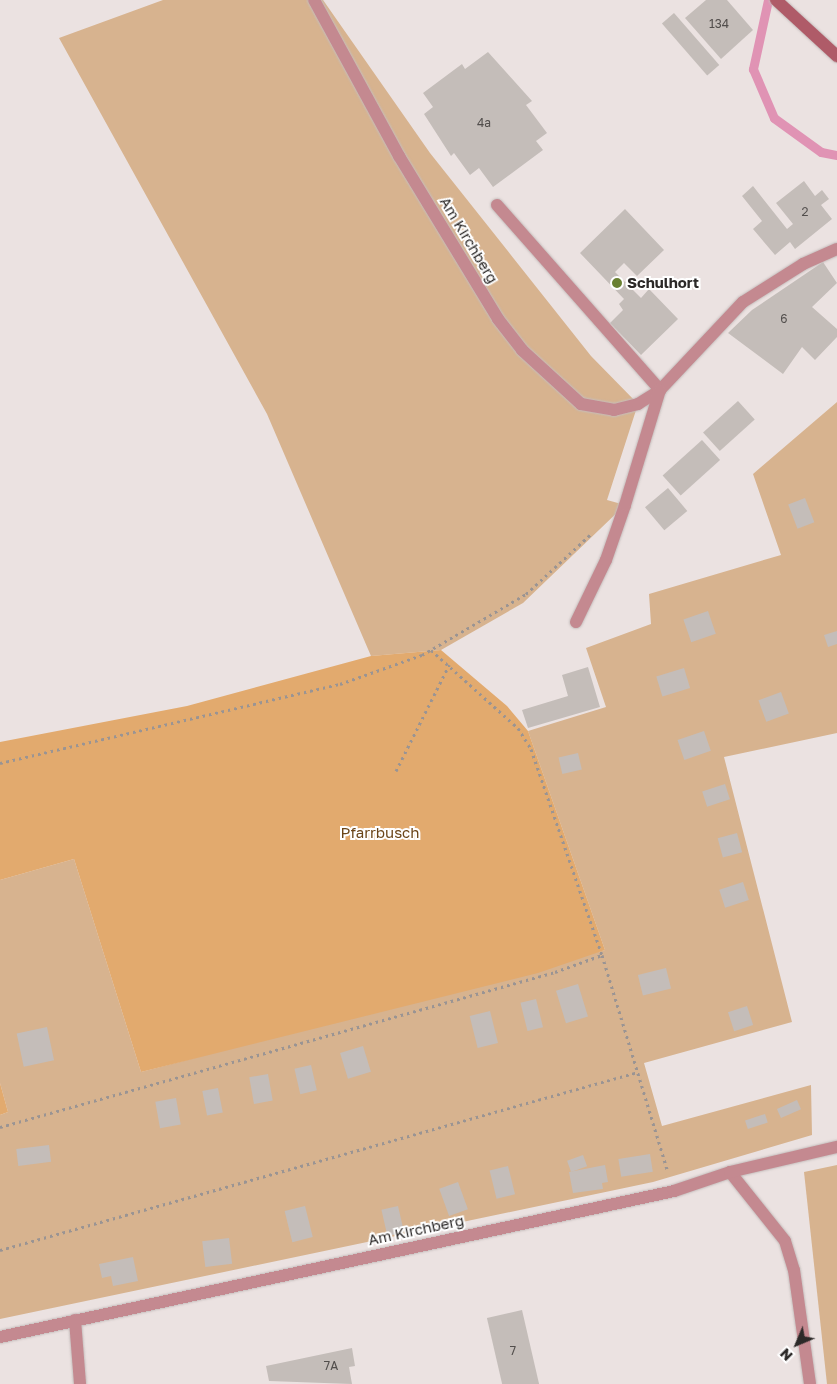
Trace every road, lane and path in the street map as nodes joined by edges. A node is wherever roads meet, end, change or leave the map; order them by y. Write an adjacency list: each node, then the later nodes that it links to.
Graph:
1 (314, 0): 6 (street, Am Kirchberg)
2 (779, 3): 3 (main road)
3 (837, 56)
4 (497, 205): 6 (street)
5 (837, 249): 6 (street, Am Kirchberg)
6 (660, 390): 8 (street, Am Kirchberg)
7 (597, 528): 9 (path)
8 (576, 622)
9 (431, 649): 10 (path); 11 (path)
10 (449, 665): 12 (path); 13 (path)
11 (0, 763)
12 (396, 771)
13 (602, 954): 14 (path); 15 (path)
14 (638, 1072): 18 (path); 19 (path)
15 (0, 1127)
16 (837, 1147): 17 (street, Am Kirchberg)
17 (730, 1172): 18 (street, Am Kirchberg); 23 (street)
18 (674, 1191): 20 (street, Am Kirchberg)
19 (0, 1250)
20 (74, 1320): 21 (street, Am Kirchberg); 22 (street)
21 (0, 1337)
22 (80, 1384)
23 (810, 1384)

